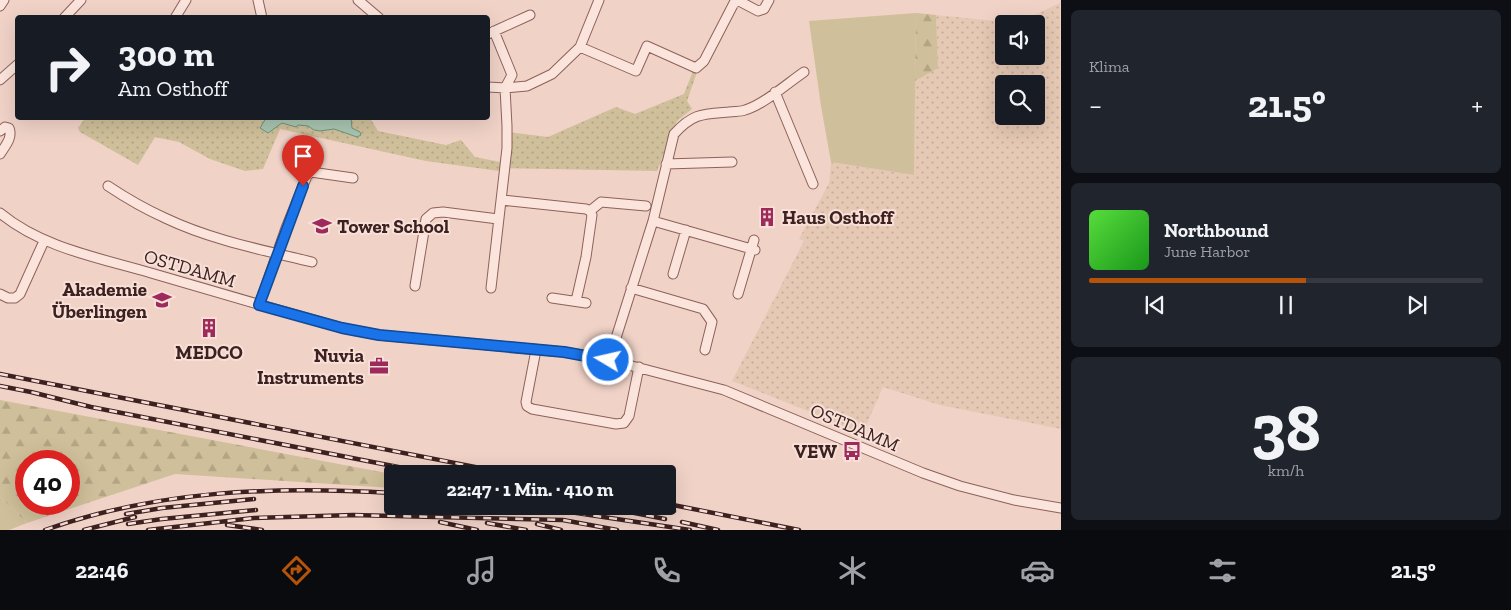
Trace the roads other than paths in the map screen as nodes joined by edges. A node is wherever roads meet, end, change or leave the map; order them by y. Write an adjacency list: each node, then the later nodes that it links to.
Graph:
1 (4, 0): 9 (street)
2 (81, 0): 10 (street)
3 (186, 0): 11 (street)
4 (258, 0): 12 (street)
5 (358, 0): 13 (street)
6 (599, 0): 16 (street)
7 (769, 0): 8 (street)
8 (738, 1): 16 (street)
9 (0, 6)
10 (67, 15)
11 (177, 15)
12 (261, 15)
13 (376, 15)
14 (530, 16): 15 (street)
15 (491, 33): 21 (street)
16 (580, 47): 21 (street)
17 (15, 67): 19 (street)
18 (804, 72): 22 (street)
19 (0, 80)
20 (490, 87): 21 (street)
21 (505, 88): 31 (street)
22 (775, 92): 27 (street); 29 (street)
23 (0, 131): 25 (street)
24 (0, 136): 25 (street)
25 (2, 151)
26 (732, 162): 27 (street)
27 (666, 164): 36 (street)
28 (353, 178): 39 (street)
29 (813, 184)
30 (108, 186): 39 (street)
31 (502, 200): 33 (street); 35 (street)
32 (646, 206): 33 (street)
33 (590, 211): 48 (street)
34 (0, 213): 38 (street, OSTDAMM)
35 (498, 219): 42 (street); 43 (street)
36 (653, 221): 37 (street); 44 (street)
37 (686, 230): 41 (street); 46 (street)
38 (44, 240): 45 (street); 50 (street, OSTDAMM)
39 (277, 254): 40 (street); 50 (street)
40 (312, 262)
41 (673, 274)
42 (415, 286)
43 (491, 288)
44 (631, 288): 52 (street); 53 (street)
45 (0, 294)
46 (738, 294)
47 (552, 298): 48 (street)
48 (576, 302): 49 (street)
49 (586, 303)
50 (259, 305): 51 (street, OSTDAMM)
51 (536, 350): 53 (street, OSTDAMM); 54 (street)
52 (706, 350)
53 (608, 360): 54 (street, OSTDAMM)
54 (639, 367): 55 (street, OSTDAMM)
55 (1061, 508)

